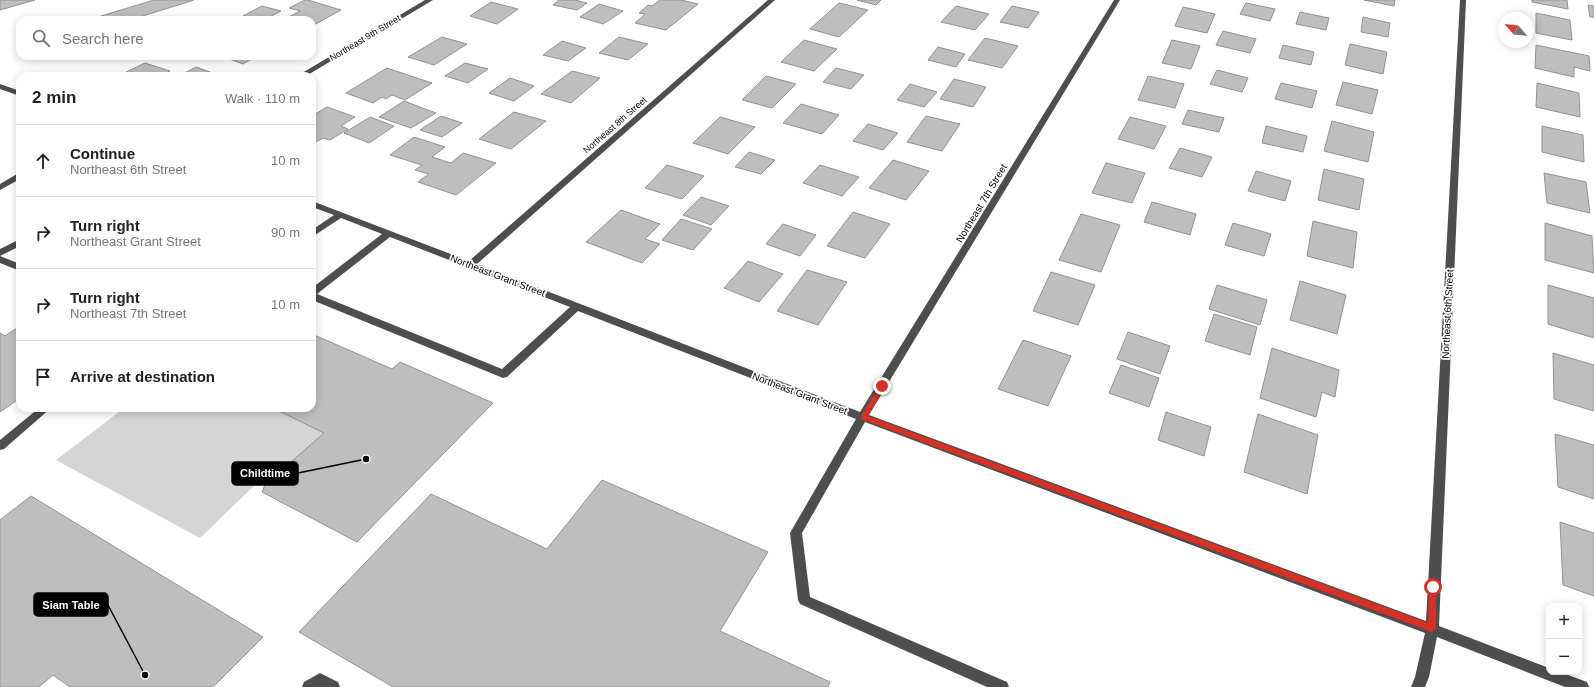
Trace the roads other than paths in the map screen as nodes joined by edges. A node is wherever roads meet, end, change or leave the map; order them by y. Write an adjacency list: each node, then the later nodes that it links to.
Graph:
1 (430, 0): 5 (street, Northeast 9th Street)
2 (772, 0): 17 (street, Northeast 8th Street)
3 (1116, 0): 23 (street, Northeast 7th Street)
4 (1463, 0): 25 (street, Northeast 6th Street)
5 (308, 72)
6 (0, 86): 7 (street)
7 (16, 92)
8 (16, 178): 9 (street)
9 (0, 188)
10 (316, 206): 11 (street, Northeast Grant Street)
11 (340, 215): 12 (street); 13 (street, Northeast Grant Street)
12 (316, 231)
13 (388, 234): 17 (street, Northeast Grant Street); 19 (street)
14 (16, 244): 15 (street)
15 (0, 253)
16 (0, 259): 18 (street)
17 (471, 264): 21 (street, Northeast Grant Street)
18 (16, 266)
19 (316, 290)
20 (316, 298): 21 (street)
21 (577, 306): 23 (street, Northeast Grant Street)
22 (41, 412): 24 (street)
23 (863, 417): 25 (street, Northeast Grant Street); 28 (street, Northeast 7th Street)
24 (0, 446)
25 (1432, 629): 29 (street, Northeast 6th Street); 30 (street, Northeast Grant Street)
26 (309, 687): 27 (street)
27 (333, 687)
28 (1002, 687)
29 (1418, 687)
30 (1582, 687)

